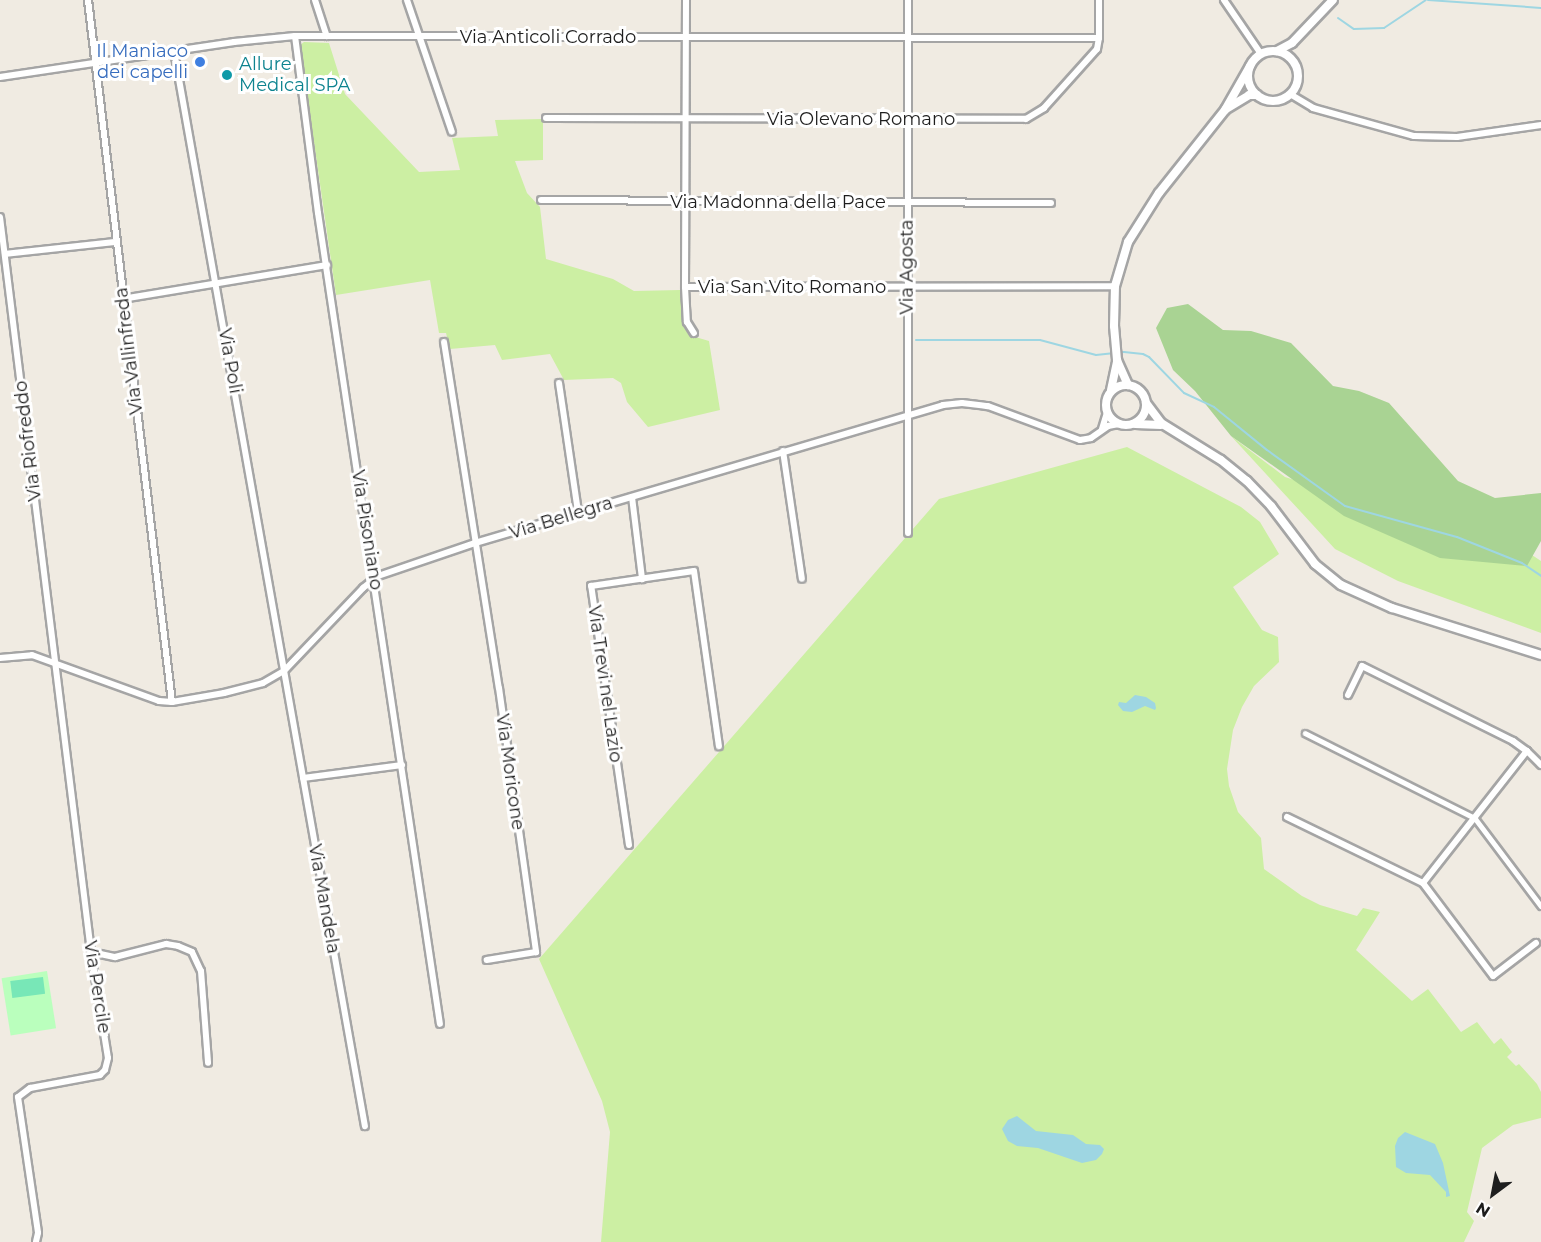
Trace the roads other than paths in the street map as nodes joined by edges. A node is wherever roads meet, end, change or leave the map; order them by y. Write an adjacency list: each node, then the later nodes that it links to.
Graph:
1 (88, 0): 19 (street, Via Vallinfreda)
2 (315, 0): 11 (street)
3 (407, 0): 12 (street)
4 (686, 0): 13 (street)
5 (908, 0): 14 (street, Via Agosta)
6 (1099, 0): 15 (street, Via Olevano Romano)
7 (1224, 0): 18 (street)
8 (1333, 0): 9 (street)
9 (1300, 35): 17 (street); 20 (street)
10 (295, 36): 11 (street, Via Anticoli Corrado); 16 (street, Via Anticoli Corrado); 38 (street, Via Pisoniano)
11 (327, 36): 12 (street, Via Anticoli Corrado)
12 (418, 36): 13 (street, Via Anticoli Corrado); 30 (street)
13 (686, 37): 14 (street, Via Anticoli Corrado); 27 (street)
14 (908, 37): 15 (street, Via Anticoli Corrado); 28 (street, Via Agosta)
15 (1099, 38): 28 (street, Via Olevano Romano)
16 (174, 51): 19 (street, Via Anticoli Corrado); 39 (street, Via Poli)
17 (1277, 51): 18 (street); 20 (street)
18 (1261, 54): 21 (street)
19 (96, 65): 22 (street, Via Anticoli Corrado); 36 (street, Via Vallinfreda)
20 (1295, 65): 23 (street)
21 (1250, 66): 24 (street); 25 (street)
22 (0, 77)
23 (1290, 94): 24 (street); 29 (street)
24 (1257, 95): 25 (street)
25 (1225, 110): 42 (street)
26 (546, 118): 27 (street, Via Olevano Romano)
27 (686, 118): 28 (street, Via Olevano Romano); 33 (street)
28 (908, 119): 32 (street, Via Agosta)
29 (1541, 125)
30 (452, 132)
31 (541, 200): 33 (street, Via Madonna della Pace)
32 (907, 202): 33 (street, Via Madonna della Pace); 34 (street, Via Madonna della Pace); 44 (street, Via Agosta)
33 (686, 203): 43 (street)
34 (1051, 203)
35 (0, 217): 37 (street, Via Riofreddo)
36 (116, 242): 37 (street); 45 (street, Via Vallinfreda)
37 (5, 254): 40 (street, Via Riofreddo)
38 (327, 265): 39 (street); 64 (street, Via Pisoniano)
39 (216, 283): 45 (street); 70 (street, Via Poli)
40 (9, 284): 41 (street); 69 (street, Via Riofreddo)
41 (0, 285)
42 (1115, 286): 44 (street, Via San Vito Romano); 48 (street)
43 (685, 287): 44 (street, Via San Vito Romano); 46 (street)
44 (907, 287): 54 (street, Via Agosta)
45 (122, 299): 72 (street, Via Vallinfreda)
46 (694, 333)
47 (444, 342): 63 (street)
48 (1118, 360): 50 (street); 51 (street)
49 (559, 383): 61 (street)
50 (1128, 385): 51 (street); 52 (street)
51 (1111, 392): 53 (street)
52 (1146, 403): 56 (street); 57 (street)
53 (1107, 413): 55 (street); 58 (street)
54 (909, 414): 58 (street, Via Bellegra); 59 (street, Via Bellegra); 62 (street, Via Agosta)
55 (1119, 424): 56 (street); 58 (street, Via Bellegra)
56 (1133, 424): 57 (street)
57 (1167, 427): 67 (street)
58 (1100, 432)
59 (783, 451): 60 (street, Via Bellegra); 66 (street)
60 (632, 497): 61 (street, Via Bellegra); 65 (street)
61 (578, 513): 63 (street, Via Bellegra)
62 (908, 533)
63 (475, 543): 64 (street, Via Bellegra); 86 (street, Via Moricone)
64 (374, 579): 70 (street, Via Bellegra); 76 (street, Via Pisoniano)
65 (642, 579): 74 (street, Via Trevi nel Lazio); 81 (street, Via Trevi nel Lazio)
66 (802, 579)
67 (1541, 655)
68 (0, 658): 69 (street, Via Bellegra)
69 (57, 665): 72 (street, Via Bellegra); 85 (street, Via Percile)
70 (284, 671): 72 (street, Via Bellegra); 78 (street, Via Mandela)
71 (1348, 695): 75 (street)
72 (172, 702)
73 (1305, 734): 80 (street)
74 (719, 746)
75 (1527, 751): 77 (street); 80 (street)
76 (402, 765): 78 (street); 87 (street, Via Pisoniano)
77 (1541, 765)
78 (303, 778): 89 (street, Via Mandela)
79 (1287, 817): 82 (street)
80 (1474, 818): 82 (street); 83 (street)
81 (629, 845)
82 (1423, 883): 84 (street)
83 (1541, 906)
84 (1536, 944)
85 (91, 952): 88 (street); 90 (street, Via Percile)
86 (487, 960)
87 (440, 1024)
88 (208, 1063)
89 (365, 1126)
90 (36, 1242)

